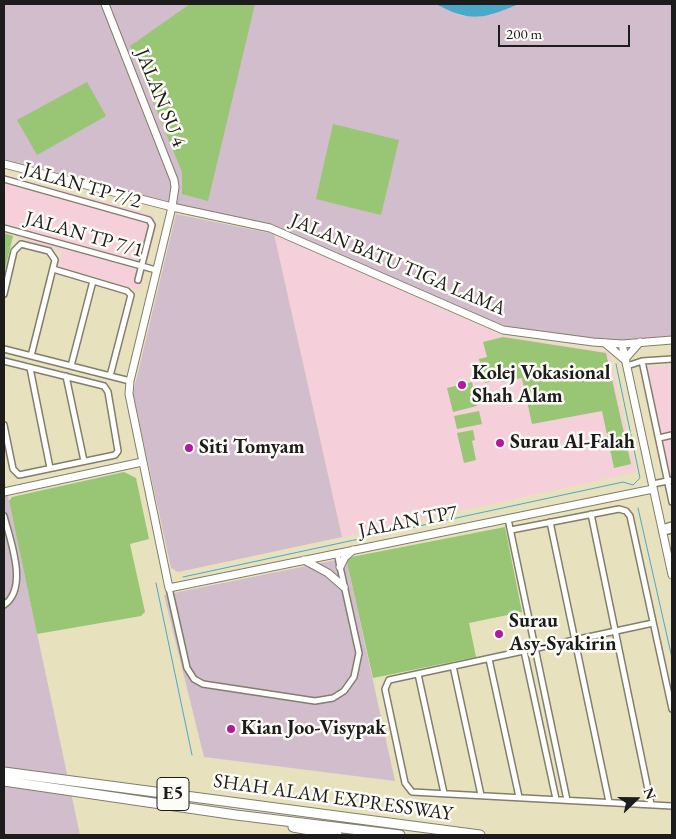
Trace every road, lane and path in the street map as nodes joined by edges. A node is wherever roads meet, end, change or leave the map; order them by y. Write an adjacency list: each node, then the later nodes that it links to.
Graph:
1 (104, 4): 4 (street, JALAN SU 4)
2 (4, 164): 4 (street, JALAN BATU TIGA LAMA)
3 (4, 179): 6 (street, JALAN TP 7/2)
4 (172, 207): 8 (street); 14 (street, JALAN BATU TIGA LAMA)
5 (4, 228): 6 (street, JALAN TP 7/1)
6 (142, 266): 8 (street, JALAN TP 7/1); 9 (street, JALAN TP 7/2)
7 (53, 269): 10 (street); 11 (street); 17 (street)
8 (156, 270): 26 (street)
9 (138, 280)
10 (93, 282): 22 (street); 25 (street)
11 (4, 294)
12 (672, 340): 13 (street, JALAN BATU TIGA LAMA)
13 (640, 342): 15 (street, JALAN BATU TIGA LAMA); 20 (street)
14 (604, 343): 15 (street, JALAN BATU TIGA LAMA); 20 (street)
15 (622, 344): 20 (street)
16 (4, 349): 17 (street)
17 (31, 356): 22 (street)
18 (672, 359): 21 (street)
19 (4, 361): 23 (street)
20 (626, 362): 21 (street); 36 (street)
21 (642, 362): 29 (street)
22 (70, 366): 25 (street)
23 (30, 368): 24 (street); 33 (street)
24 (66, 376): 30 (street); 30 (street)
25 (110, 376): 26 (street)
26 (130, 381): 31 (street)
27 (4, 425): 33 (street)
28 (672, 435): 29 (street)
29 (658, 438): 35 (street)
30 (84, 461): 32 (street)
31 (142, 462): 34 (street); 53 (street)
32 (67, 464): 33 (street); 34 (street)
33 (50, 468)
34 (70, 477): 37 (street)
35 (670, 480): 36 (street); 38 (street)
36 (653, 487): 42 (street, JALAN TP7); 46 (street)
37 (4, 492)
38 (671, 493): 39 (street)
39 (672, 502)
40 (591, 514): 43 (street); 56 (street); 57 (street)
41 (4, 516): 55 (street)
42 (508, 518): 45 (street); 48 (street, JALAN TP7)
43 (550, 522): 45 (street); 58 (street)
44 (672, 526): 46 (street)
45 (511, 530): 59 (street)
46 (662, 530): 47 (street); 52 (street)
47 (672, 530)
48 (353, 550): 49 (street, JALAN TP7); 51 (street)
49 (337, 553): 50 (street, JALAN TP7); 51 (street)
50 (304, 560): 53 (street, JALAN TP7); 54 (street)
51 (340, 567): 54 (street)
52 (672, 575)
53 (167, 582): 54 (street)
54 (344, 587)
55 (4, 605)
56 (653, 623): 57 (street); 64 (street)
57 (615, 631): 58 (street); 73 (street)
58 (575, 640): 59 (street); 72 (street)
59 (535, 648): 60 (street); 71 (street)
60 (524, 651): 61 (street); 70 (street)
61 (489, 658): 62 (street); 69 (street)
62 (453, 666): 63 (street); 68 (street)
63 (418, 674): 67 (street); 67 (street)
64 (672, 709)
65 (4, 770): 78 (highway, SHAH ALAM EXPRESSWAY / E5)
66 (4, 781): 75 (highway, SHAH ALAM EXPRESSWAY / E5)
67 (444, 793): 68 (street)
68 (480, 795): 69 (street)
69 (519, 797): 70 (street)
70 (556, 799): 71 (street)
71 (568, 800): 72 (street)
72 (609, 802): 73 (street)
73 (652, 804): 74 (street)
74 (672, 806)
75 (236, 815): 76 (highway); 77 (highway, SHAH ALAM EXPRESSWAY / E5)
76 (337, 835)
77 (400, 835)
78 (480, 835)

